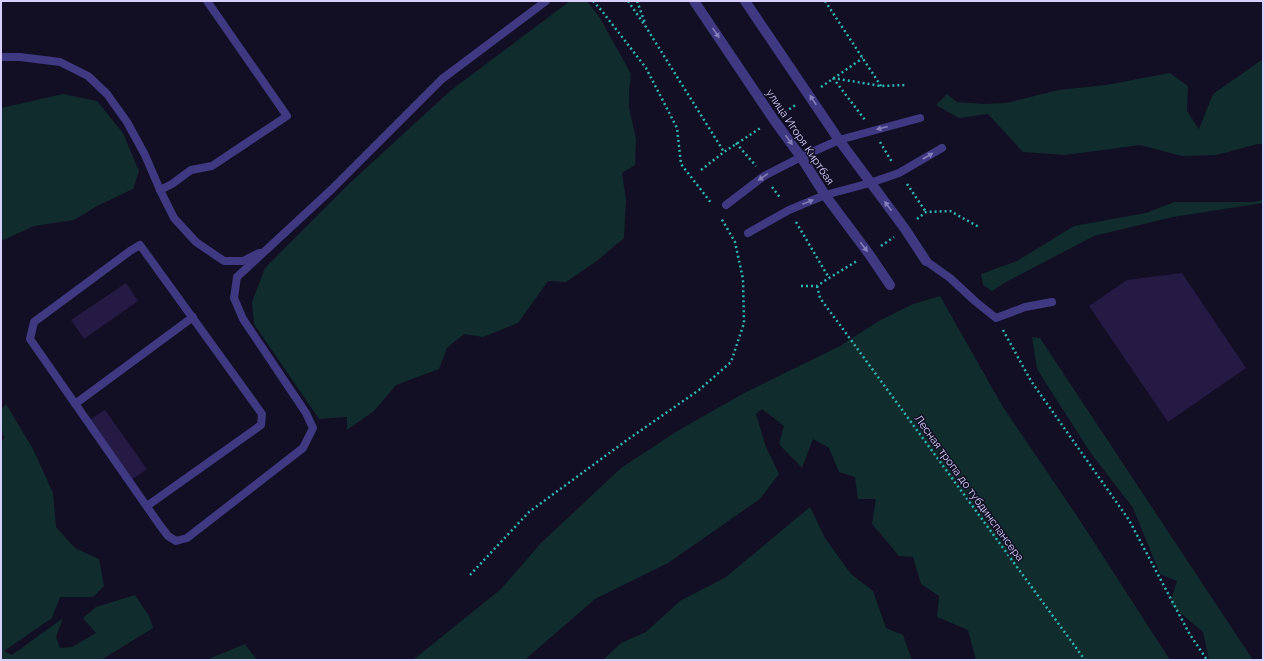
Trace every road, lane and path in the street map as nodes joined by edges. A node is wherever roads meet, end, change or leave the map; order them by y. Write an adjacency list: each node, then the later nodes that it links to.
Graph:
1 (207, 1): 20 (lane)
2 (546, 1): 28 (lane)
3 (593, 1): 22 (path)
4 (628, 1): 9 (path)
5 (637, 1): 9 (path)
6 (694, 1): 18 (street, улица Игоря Киртбая, one-way to 18)
7 (745, 1): 15 (street, one-way to 7)
8 (825, 1): 13 (path)
9 (646, 27): 17 (path)
10 (1, 57): 20 (lane)
11 (834, 78): 13 (path)
12 (906, 85): 13 (path)
13 (881, 86)
14 (920, 118): 15 (lane, one-way to 15)
15 (839, 140): 18 (lane); 19 (street)
16 (942, 148): 19 (lane, one-way to 16)
17 (724, 152)
18 (801, 157): 21 (street, улица Игоря Киртбая); 23 (lane, one-way to 23)
19 (870, 183): 21 (lane); 29 (street, one-way to 19)
20 (160, 190): 28 (lane)
21 (825, 195): 27 (lane, one-way to 21); 30 (street, улица Игоря Киртбая, one-way to 30)
22 (712, 204)
23 (726, 205)
24 (926, 212): 26 (path)
25 (720, 216): 37 (path)
26 (979, 227)
27 (748, 233)
28 (268, 248): 36 (lane)
29 (926, 261): 34 (lane)
30 (890, 285)
31 (801, 286): 38 (path, Лесная тропа до тубдинспансера)
32 (1052, 302): 34 (lane)
33 (193, 318): 35 (lane); 35 (lane); 36 (lane)
34 (996, 318): 39 (path)
35 (75, 404): 36 (lane)
36 (146, 506)
37 (470, 575)
38 (1085, 660)
39 (1207, 660)

